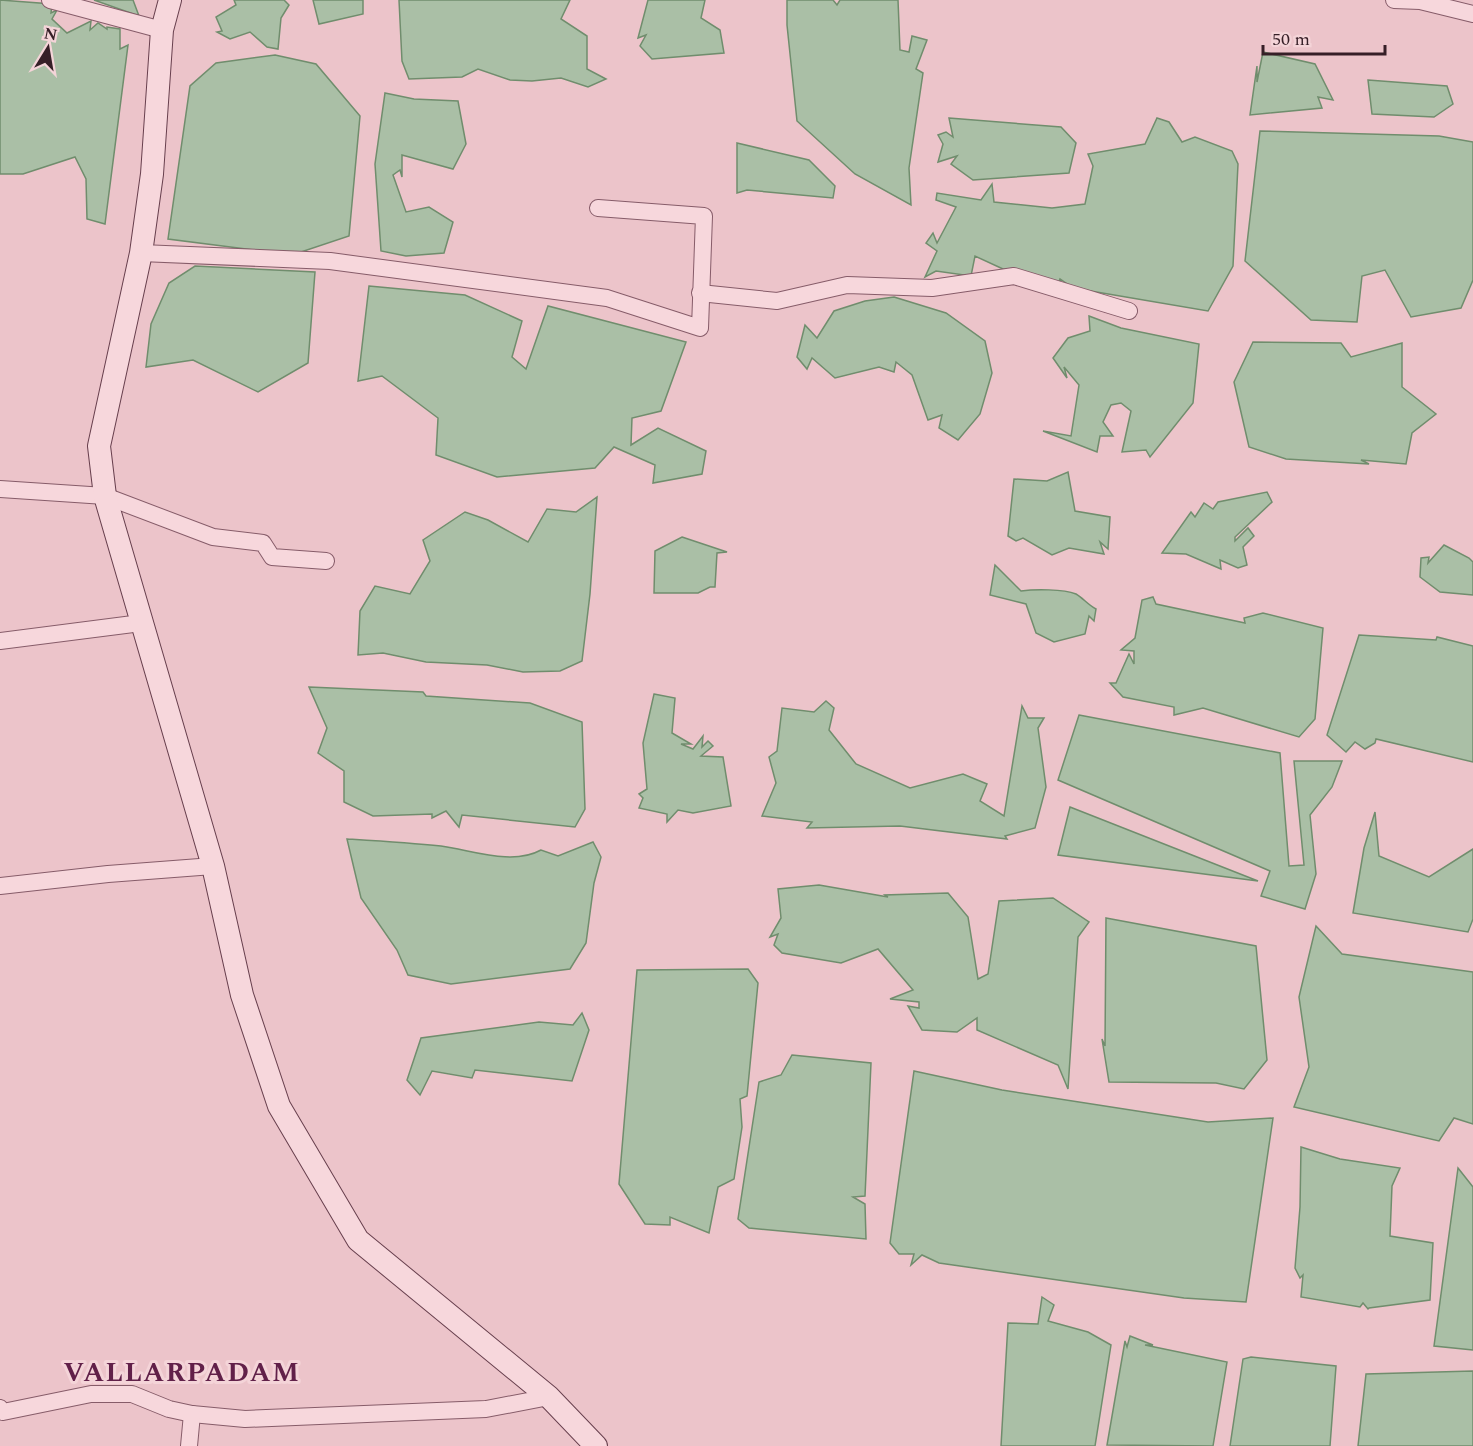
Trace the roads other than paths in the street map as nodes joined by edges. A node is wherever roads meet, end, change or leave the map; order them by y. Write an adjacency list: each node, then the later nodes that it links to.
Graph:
1 (50, 0): 5 (street)
2 (170, 0): 5 (main road)
3 (1394, 0): 4 (street)
4 (1473, 14)
5 (162, 30): 7 (main road)
6 (598, 208): 8 (street)
7 (141, 253): 8 (street); 11 (main road)
8 (700, 293): 9 (street)
9 (1129, 311)
10 (0, 489): 11 (street)
11 (105, 496): 12 (street); 13 (main road)
12 (326, 561)
13 (141, 623): 14 (street); 15 (main road)
14 (0, 641)
15 (213, 866): 16 (street); 17 (main road)
16 (0, 886)
17 (549, 1397): 19 (street); 21 (main road)
18 (0, 1408): 19 (street)
19 (192, 1414): 20 (street)
20 (189, 1446)
21 (596, 1446)

